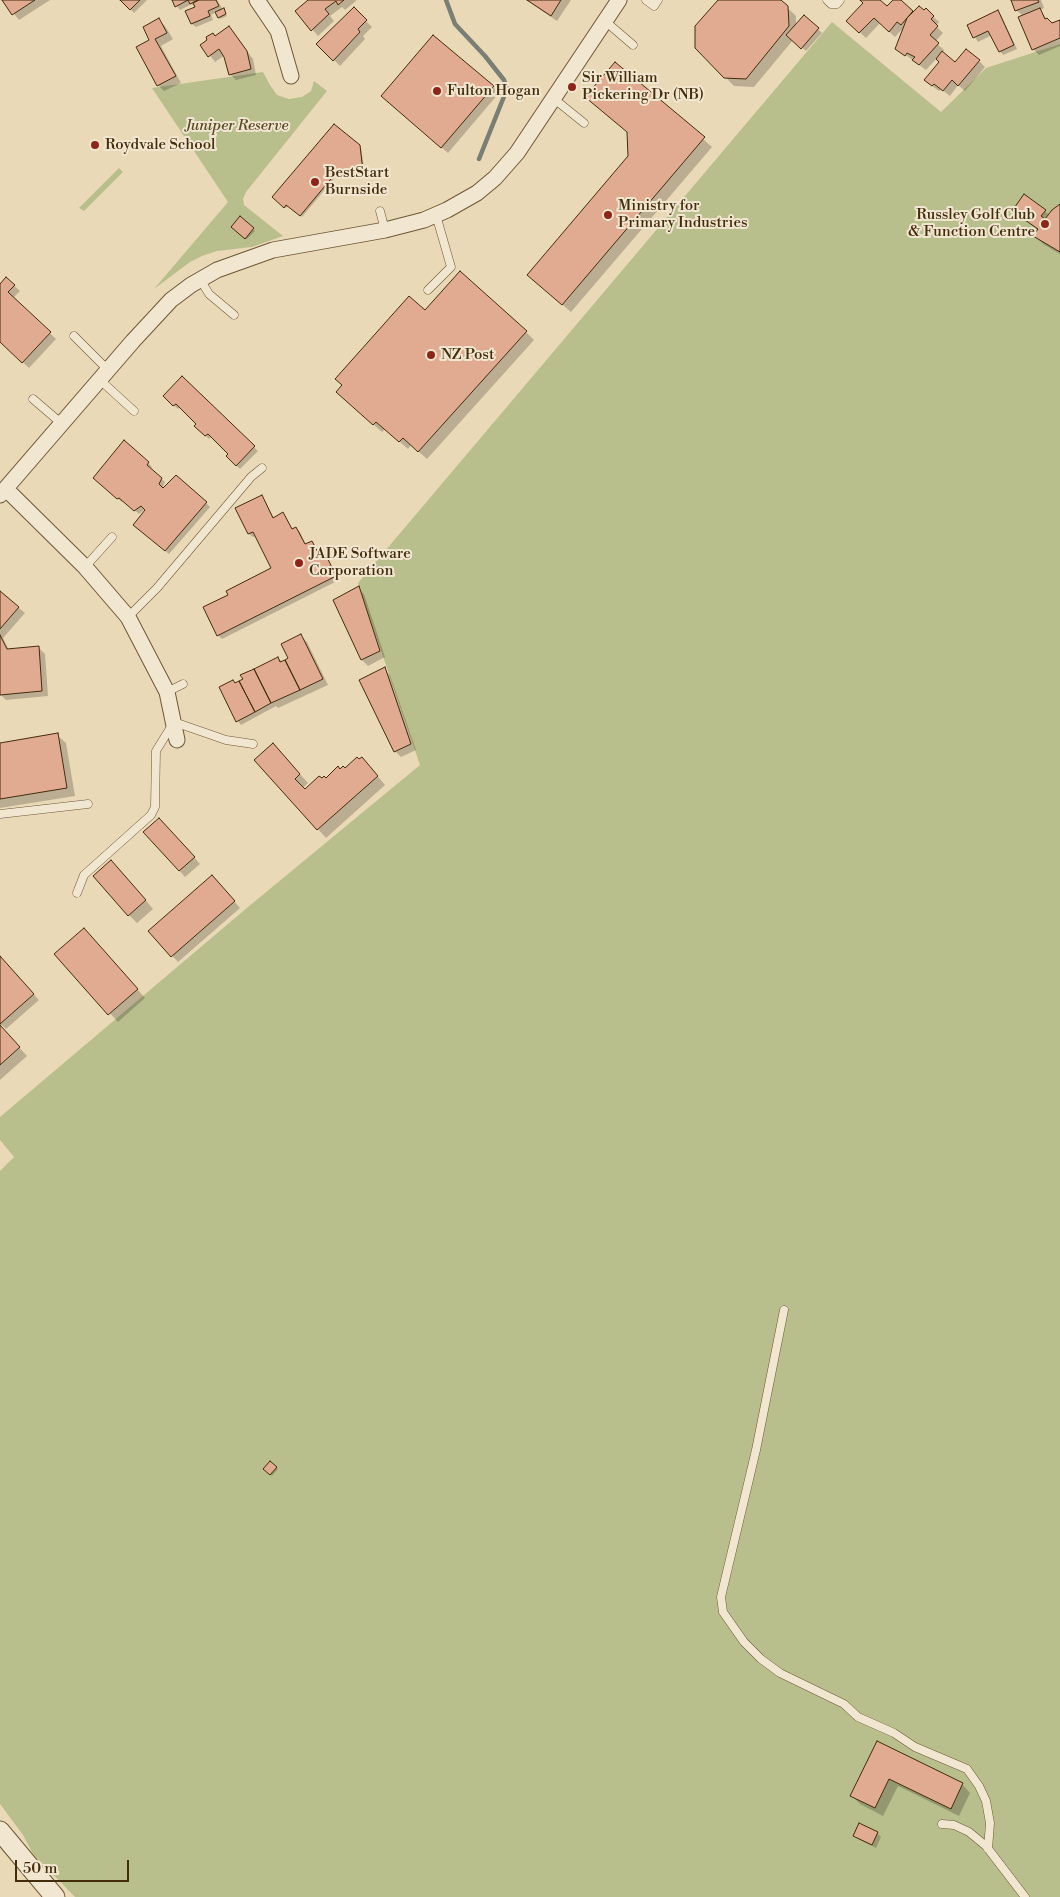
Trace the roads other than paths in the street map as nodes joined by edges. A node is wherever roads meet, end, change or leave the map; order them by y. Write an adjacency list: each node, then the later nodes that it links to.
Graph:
1 (257, 0): 9 (street)
2 (619, 0): 7 (street)
3 (646, 0): 4 (lane)
4 (658, 0)
5 (826, 0): 6 (lane)
6 (840, 0)
7 (604, 21): 8 (lane); 10 (street)
8 (633, 45)
9 (291, 76)
10 (553, 98): 11 (lane); 13 (street)
11 (584, 123)
12 (380, 211): 14 (lane)
13 (436, 215): 14 (street); 16 (lane)
14 (385, 230): 15 (street)
15 (200, 279): 17 (lane); 19 (street)
16 (428, 290)
17 (234, 315)
18 (74, 336): 19 (lane)
19 (104, 375): 21 (lane); 22 (street)
20 (33, 399): 22 (lane)
21 (134, 412)
22 (61, 423): 24 (street)
23 (262, 468): 27 (lane)
24 (3, 492): 26 (street)
25 (112, 537): 26 (lane)
26 (85, 567): 27 (street)
27 (128, 617): 29 (street)
28 (183, 684): 29 (lane)
29 (167, 692): 30 (street)
30 (174, 722): 31 (street); 32 (lane); 35 (lane)
31 (177, 740)
32 (253, 744)
33 (88, 804): 34 (lane)
34 (0, 814)
35 (121, 842): 36 (lane); 37 (lane)
36 (127, 848)
37 (77, 893)
38 (784, 1310): 41 (lane)
39 (942, 1824): 41 (lane)
40 (0, 1831): 42 (street)
41 (988, 1849): 43 (lane)
42 (55, 1897)
43 (1025, 1897)

